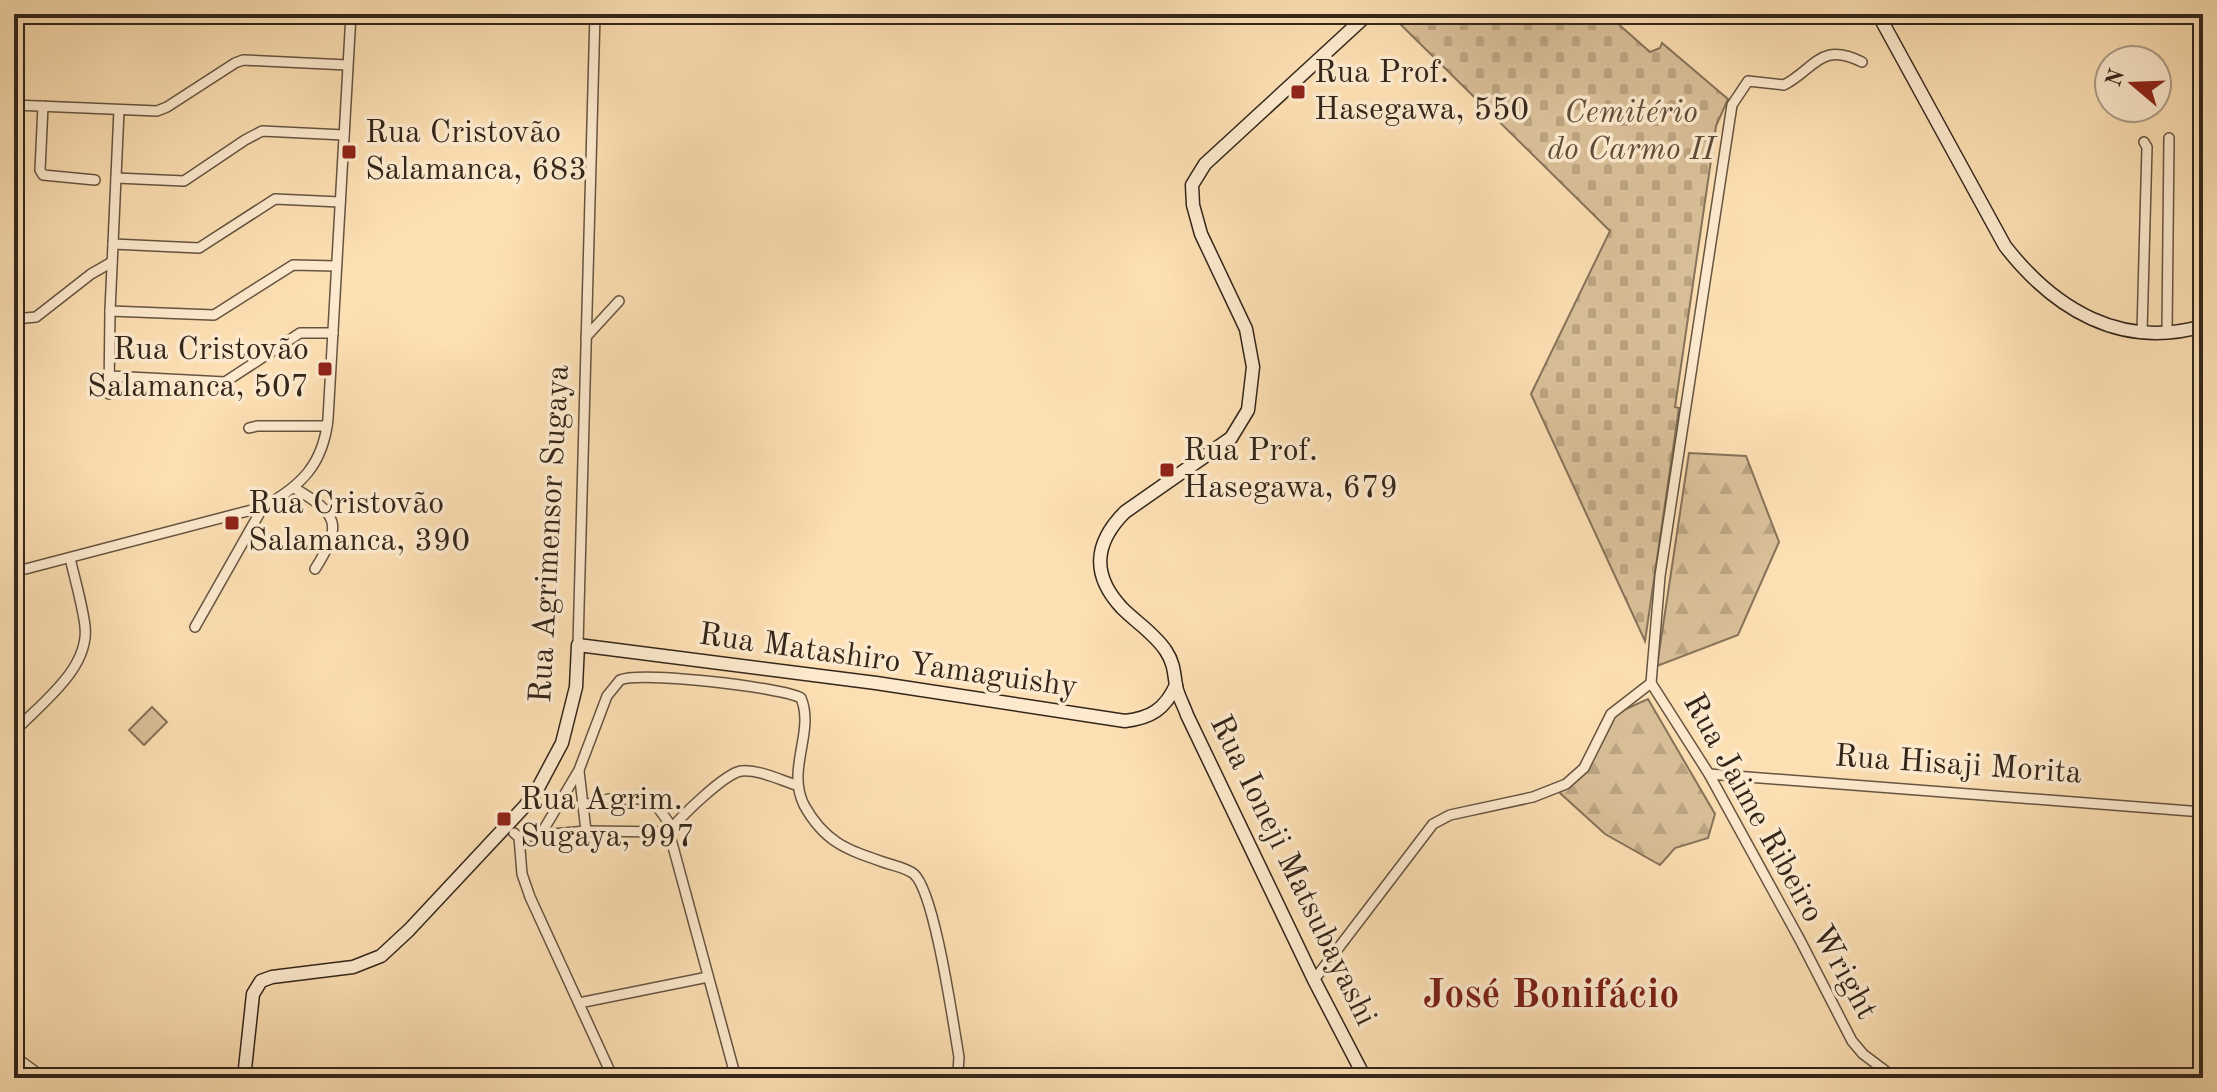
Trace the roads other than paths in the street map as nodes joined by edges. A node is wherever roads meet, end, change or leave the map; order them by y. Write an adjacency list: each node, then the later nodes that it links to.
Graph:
1 (351, 14): 6 (street)
2 (595, 14): 26 (street, Rua Agrimensor Sugaya)
3 (1368, 14): 39 (main road, Rua Ioneji Matsubayashi)
4 (1878, 14): 23 (main road)
5 (1862, 62): 38 (street)
6 (347, 65): 9 (street); 10 (street)
7 (14, 105): 8 (street)
8 (43, 106): 9 (street); 14 (street)
9 (119, 110): 13 (street)
10 (344, 135): 13 (street); 15 (street)
11 (2169, 138): 24 (street)
12 (2144, 142): 23 (street)
13 (116, 178): 16 (street)
14 (95, 180)
15 (340, 202): 16 (street); 18 (street)
16 (113, 244): 17 (street)
17 (112, 262): 20 (street); 21 (street)
18 (336, 266): 20 (street); 25 (street)
19 (619, 301): 26 (street)
20 (110, 311): 27 (street)
21 (14, 319)
22 (2203, 326): 24 (main road)
23 (2142, 332): 24 (main road)
24 (2167, 332)
25 (333, 333): 27 (street); 29 (street)
26 (586, 337): 37 (street, Rua Agrimensor Sugaya)
27 (110, 376): 28 (street)
28 (109, 394)
29 (327, 426): 30 (street); 31 (street)
30 (249, 428)
31 (294, 488): 32 (street); 34 (street)
32 (263, 507): 33 (street); 36 (street)
33 (70, 558): 35 (street); 40 (street)
34 (315, 569)
35 (14, 572)
36 (195, 627)
37 (578, 645): 39 (main road, Rua Matashiro Yamaguishy); 47 (main road, Rua Agrimensor Sugaya)
38 (1651, 683): 42 (street, Rua Jaime Ribeiro Wright); 51 (street, Rua Jaime Ribeiro Wright)
39 (1176, 685): 51 (main road, Rua Ioneji Matsubayashi)
40 (14, 732)
41 (579, 770): 43 (street); 44 (street); 49 (street)
42 (1709, 774): 45 (street, Rua Hisaji Morita); 60 (street, Rua Jaime Ribeiro Wright)
43 (796, 785): 46 (street); 58 (street)
44 (584, 805): 46 (street); 48 (street)
45 (2203, 812)
46 (670, 830): 48 (street); 50 (street)
47 (512, 831): 49 (street); 52 (street); 55 (main road, Rua Agrimensor Sugaya)
48 (586, 831): 49 (street)
49 (541, 834)
50 (708, 977): 52 (street); 57 (street)
51 (1314, 980): 59 (main road, Rua Ioneji Matsubayashi)
52 (579, 1003): 56 (street)
53 (14, 1056): 54 (street)
54 (44, 1078)
55 (244, 1078)
56 (613, 1078)
57 (736, 1078)
58 (952, 1078)
59 (1365, 1078)
60 (1895, 1078)

